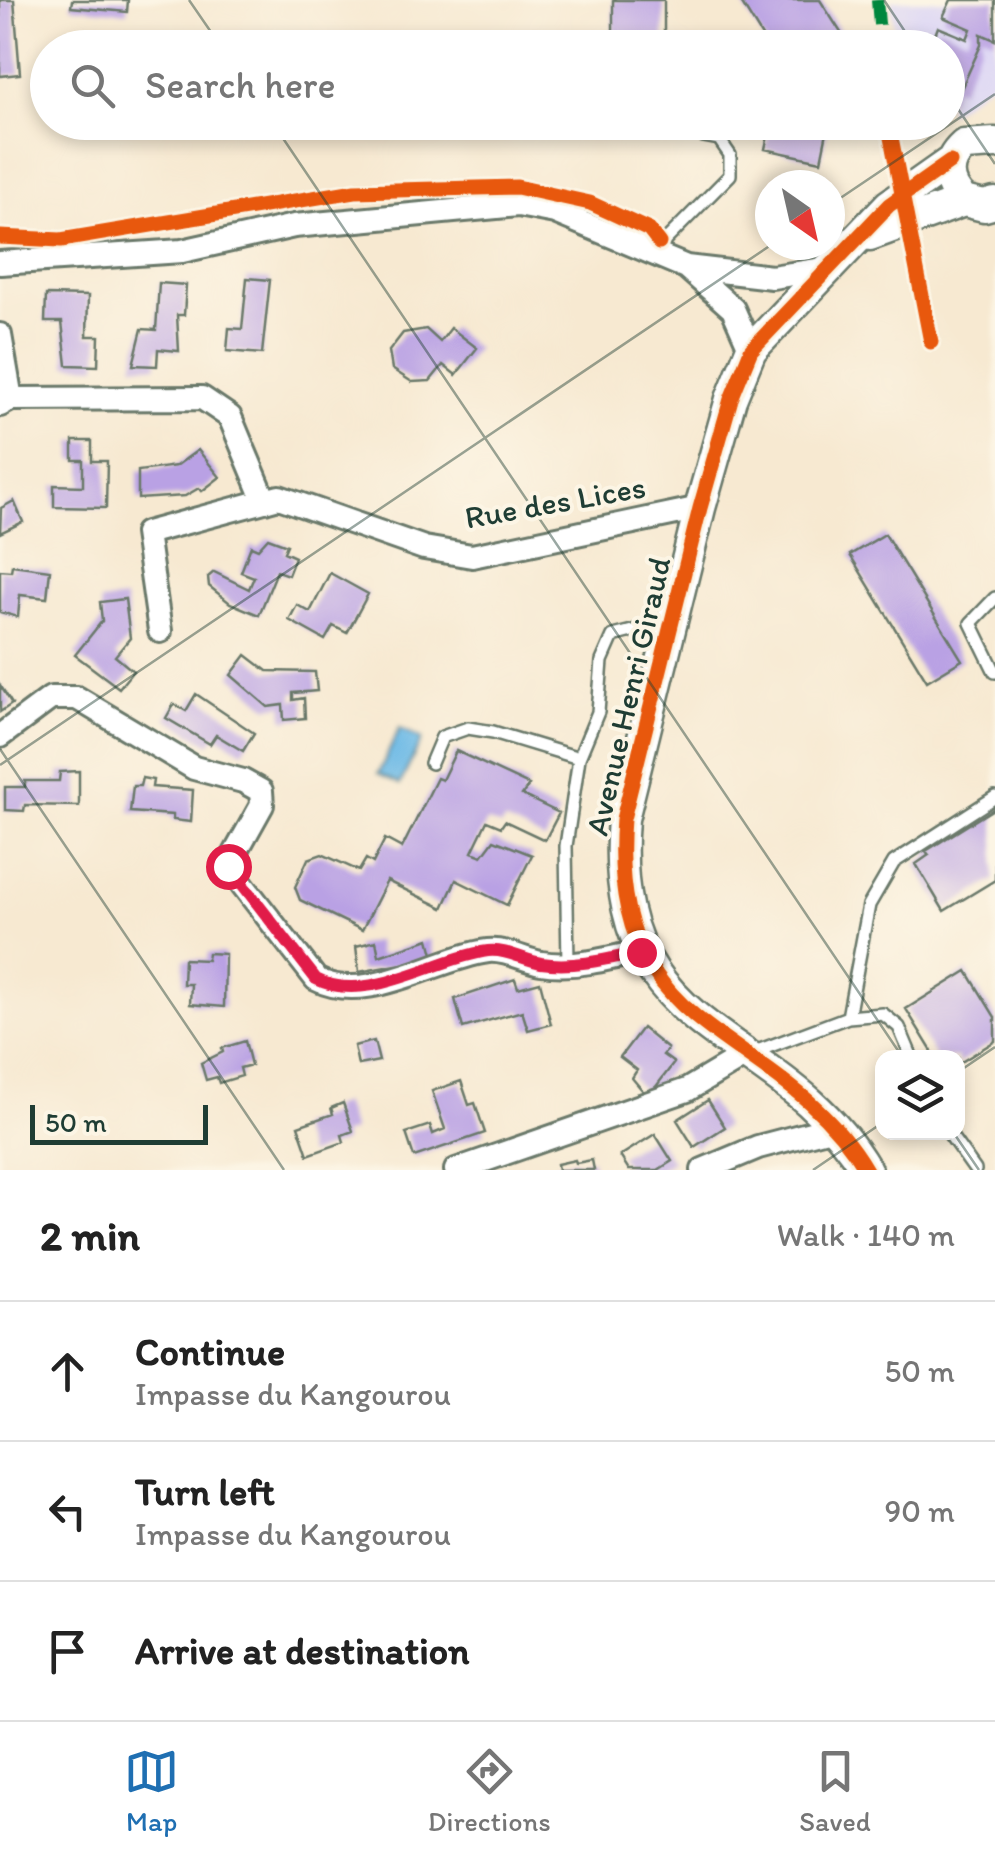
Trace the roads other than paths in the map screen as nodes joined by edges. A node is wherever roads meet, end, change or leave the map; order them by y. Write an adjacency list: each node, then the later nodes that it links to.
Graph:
1 (992, 137): 3 (street, Avenue Henri Giraud)
2 (720, 140): 6 (lane)
3 (950, 162): 4 (street); 5 (street, Avenue Henri Giraud)
4 (985, 205): 5 (street, Avenue Henri Giraud)
5 (854, 244): 9 (street, Avenue Henri Giraud)
6 (652, 256): 7 (street); 8 (street)
7 (0, 263)
8 (686, 267): 9 (street); 11 (street)
9 (825, 269): 11 (street, Avenue Henri Giraud)
10 (0, 335): 12 (street)
11 (751, 350): 14 (street, Avenue Henri Giraud)
12 (6, 402): 13 (street)
13 (265, 501): 14 (street, Rue des Lices); 16 (street)
14 (700, 508): 17 (street, Avenue Henri Giraud)
15 (995, 598): 18 (lane)
16 (160, 631)
17 (667, 636): 20 (lane); 23 (street, Avenue Henri Giraud)
18 (995, 672)
19 (0, 736): 24 (street)
20 (579, 758): 21 (lane); 24 (lane)
21 (431, 763)
22 (995, 797): 25 (lane)
23 (641, 952): 24 (street); 27 (street, Avenue Henri Giraud)
24 (568, 963)
25 (848, 1017): 26 (lane); 27 (lane)
26 (909, 1050)
27 (744, 1056): 28 (street, Avenue Henri Giraud); 31 (street)
28 (834, 1127): 30 (street); 34 (street, Avenue Henri Giraud)
29 (954, 1140): 35 (lane)
30 (758, 1147): 32 (street); 33 (street)
31 (456, 1170)
32 (703, 1170)
33 (742, 1170)
34 (866, 1170)
35 (975, 1170)

